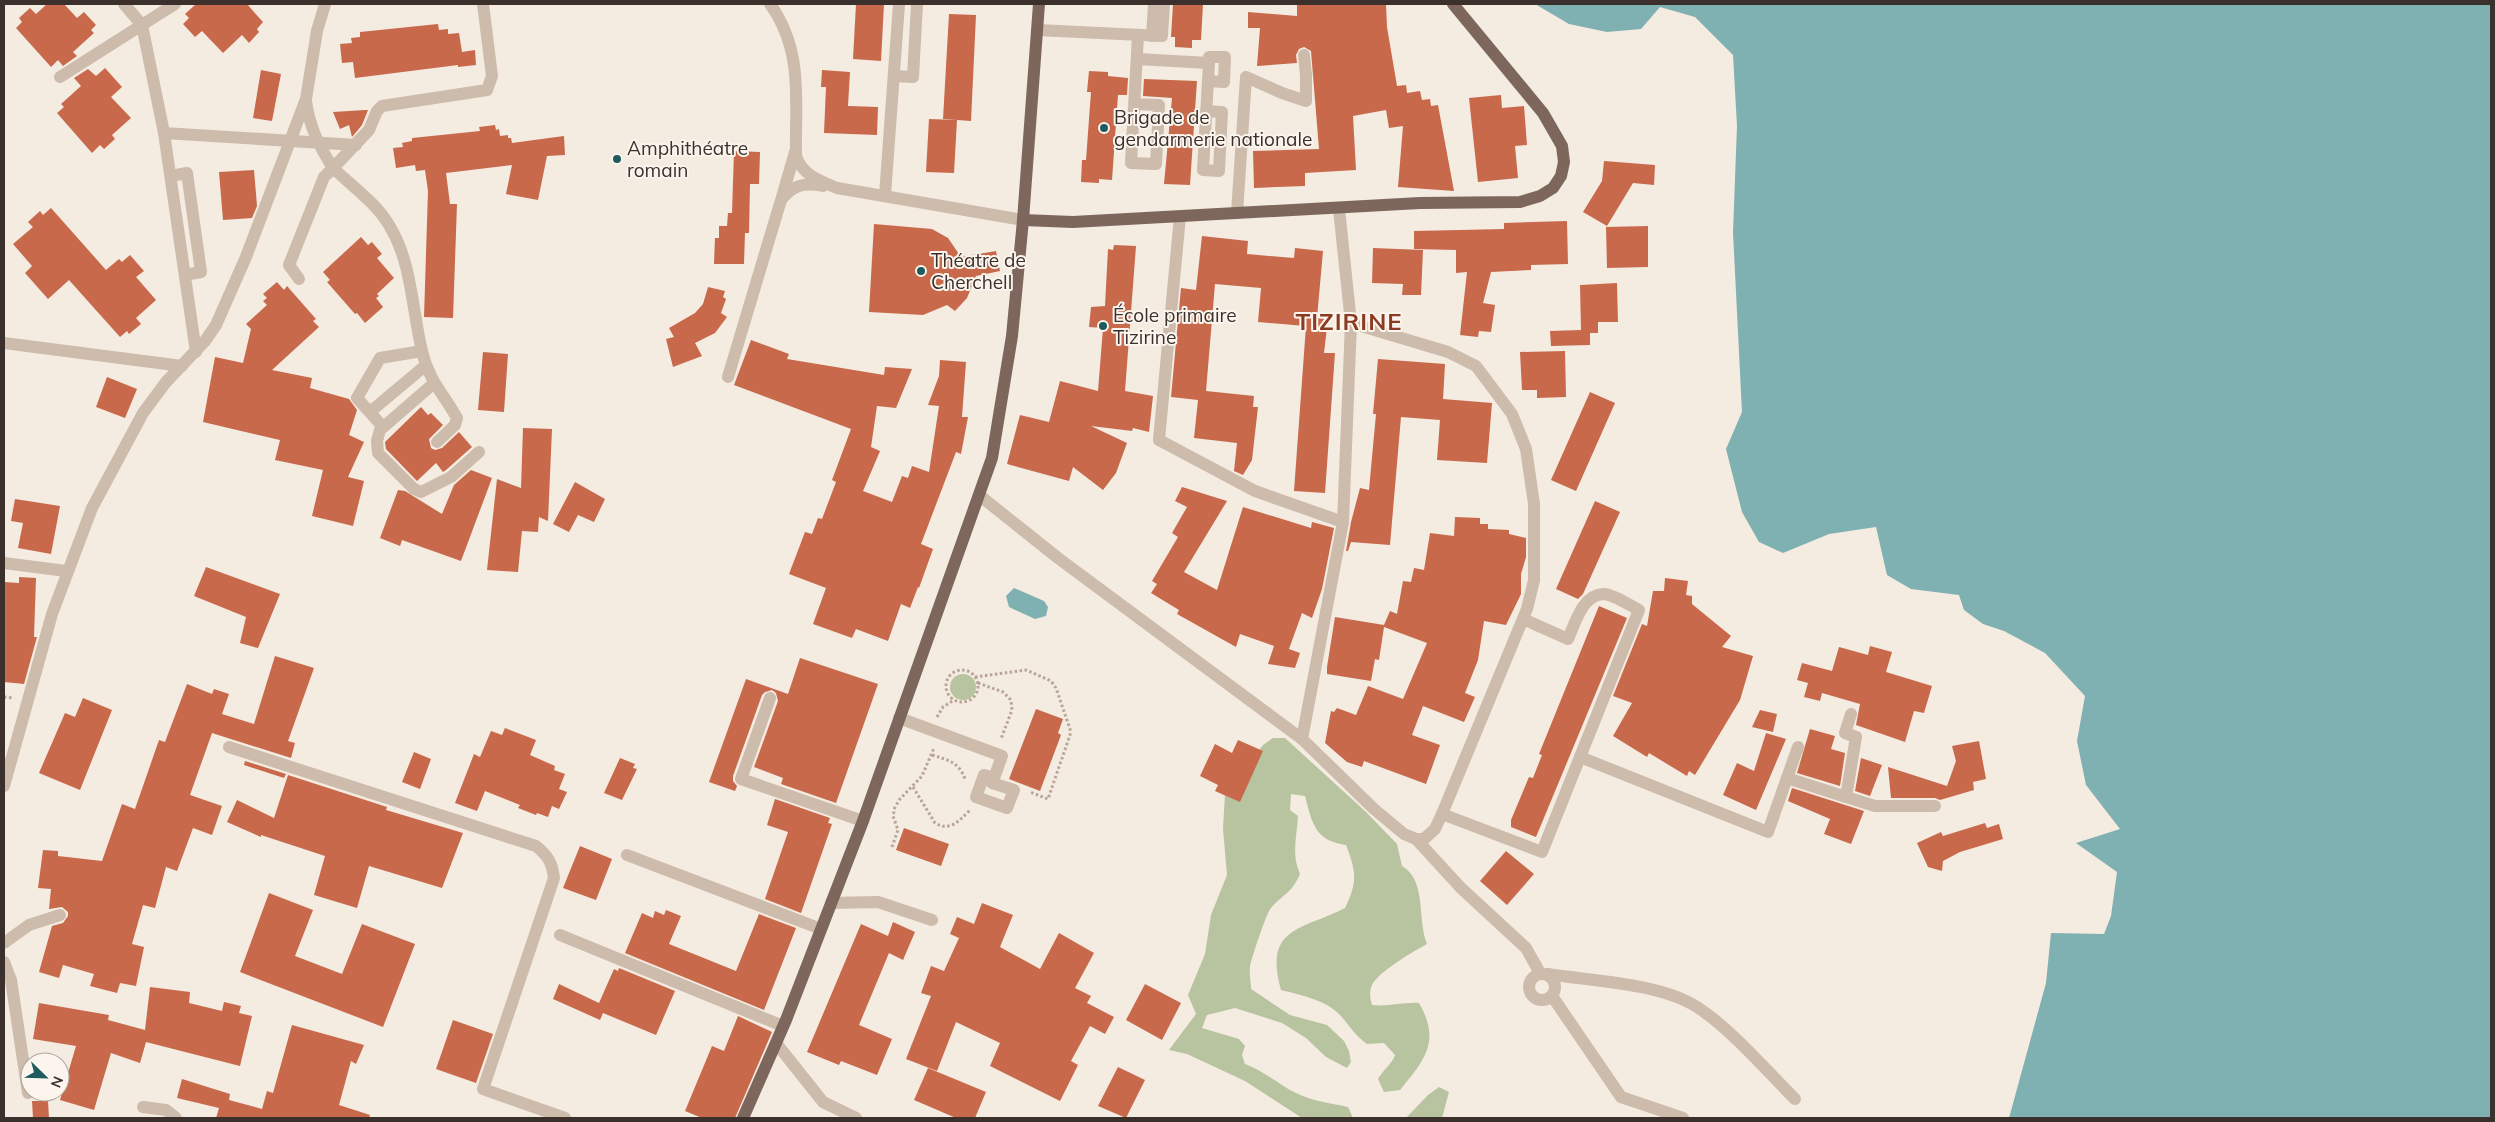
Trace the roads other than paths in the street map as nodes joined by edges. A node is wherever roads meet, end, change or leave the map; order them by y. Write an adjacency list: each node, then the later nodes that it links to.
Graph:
1 (124, 4): 12 (street)
2 (175, 4): 12 (street)
3 (325, 4): 20 (street)
4 (483, 4): 26 (street)
5 (770, 4): 27 (street)
6 (899, 4): 18 (street)
7 (917, 4): 18 (street)
8 (1038, 4): 13 (main road)
9 (1154, 4): 15 (street)
10 (1164, 4): 15 (street)
11 (1453, 4): 32 (main road)
12 (142, 25): 19 (street); 23 (street)
13 (1036, 30): 14 (street); 35 (main road)
14 (1138, 35): 15 (street); 17 (street)
15 (1152, 36)
16 (1304, 55): 33 (street)
17 (1137, 59): 21 (street); 22 (street)
18 (894, 76): 30 (street)
19 (60, 77)
20 (306, 99): 24 (street); 25 (street)
21 (1134, 104): 21 (street)
22 (1206, 111)
23 (164, 133): 24 (street); 40 (street)
24 (290, 142): 25 (street); 40 (street)
25 (318, 144): 26 (street); 28 (street)
26 (356, 145): 28 (street)
27 (796, 149): 29 (street); 31 (street)
28 (333, 168): 36 (street); 39 (street)
29 (837, 188): 30 (street); 31 (street)
30 (885, 196): 35 (street)
31 (781, 200): 43 (street)
32 (1339, 208): 33 (main road); 37 (street)
33 (1237, 213): 34 (main road)
34 (1180, 216): 35 (main road); 50 (street)
35 (1023, 220): 49 (main road)
36 (299, 279)
37 (1351, 323): 50 (street); 53 (street)
38 (4, 343): 42 (street)
39 (422, 351): 41 (street); 45 (street)
40 (196, 352): 42 (street)
41 (426, 364): 44 (street); 45 (street)
42 (182, 366): 52 (street)
43 (728, 377)
44 (433, 384): 46 (street); 47 (street)
45 (370, 412): 46 (street)
46 (383, 426): 48 (street)
47 (437, 442)
48 (479, 452)
49 (979, 495): 56 (main road); 57 (street)
50 (1343, 522): 57 (street)
51 (4, 562): 52 (street)
52 (66, 571): 63 (street)
53 (1523, 619): 60 (street); 66 (street)
54 (770, 698): 67 (street)
55 (1851, 714): 64 (street)
56 (899, 718): 61 (street); 67 (main road)
57 (1302, 739): 68 (street)
58 (229, 747): 85 (street)
59 (1798, 747): 62 (street)
60 (1580, 757): 62 (street); 66 (street)
61 (994, 778)
62 (1788, 778): 64 (street)
63 (4, 786)
64 (1846, 797): 65 (street)
65 (1935, 806)
66 (1442, 814): 68 (street)
67 (862, 821): 70 (main road)
68 (1416, 838): 77 (street)
69 (627, 855): 73 (street)
70 (831, 903): 72 (street); 73 (main road)
71 (60, 915): 75 (street)
72 (932, 920)
73 (821, 929): 79 (main road)
74 (560, 935): 79 (street)
75 (4, 943)
76 (4, 962): 81 (street)
77 (1544, 974): 78 (street); 78 (street); 82 (street)
78 (1552, 996): 88 (street)
79 (784, 1026): 80 (main road)
80 (776, 1043): 86 (main road); 87 (street)
81 (22, 1052)
82 (1795, 1098)
83 (144, 1107): 84 (street)
84 (176, 1118)
85 (565, 1118)
86 (743, 1118)
87 (856, 1118)
88 (1683, 1118)

